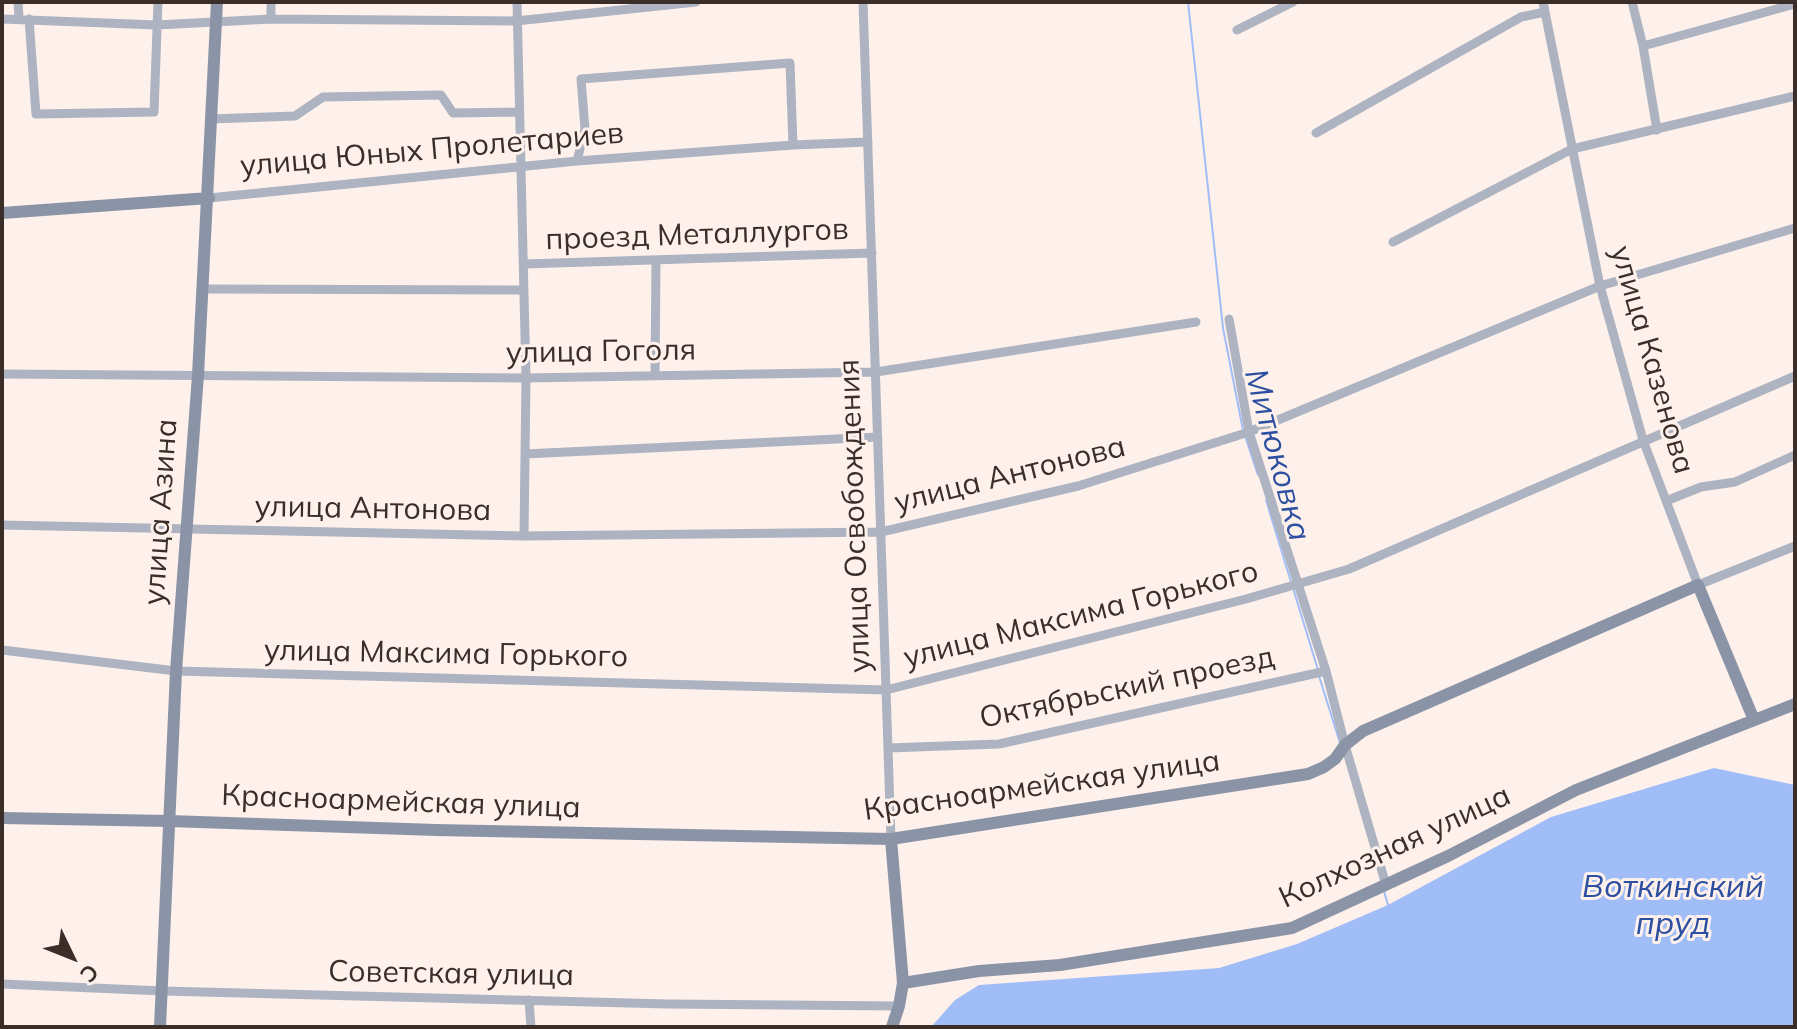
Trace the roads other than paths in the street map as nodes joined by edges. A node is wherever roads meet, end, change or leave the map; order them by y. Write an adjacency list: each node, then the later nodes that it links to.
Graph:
1 (18, 2): 13 (street)
2 (158, 2): 17 (street)
3 (217, 2): 15 (street, улица Азина)
4 (271, 2): 14 (street)
5 (517, 2): 16 (street)
6 (696, 2): 16 (street)
7 (863, 2): 25 (street, улица Освобождения)
8 (1293, 2): 18 (street)
9 (1632, 2): 19 (street)
10 (1795, 4): 19 (street)
11 (1544, 7): 24 (street); 27 (street, улица Казенова)
12 (2, 19): 13 (street)
13 (24, 19): 17 (street); 17 (street)
14 (271, 19): 15 (street); 16 (street)
15 (216, 21): 17 (street); 22 (street, улица Азина)
16 (516, 21): 21 (street)
17 (157, 25)
18 (1237, 30)
19 (1643, 46): 23 (street)
20 (1795, 96): 23 (street)
21 (519, 112): 22 (street); 29 (street)
22 (211, 119): 30 (street, улица Азина)
23 (1657, 130): 27 (street)
24 (1316, 133)
25 (868, 142): 26 (street, улица Юных Пролетариев); 34 (street, улица Освобождения)
26 (793, 145): 28 (street, улица Юных Пролетариев); 28 (street)
27 (1572, 149): 33 (street); 37 (street, улица Казенова)
28 (577, 161): 29 (street, улица Юных Пролетариев)
29 (521, 167): 30 (street, улица Юных Пролетариев); 36 (street)
30 (209, 198): 31 (street, улица Юных Пролетариев); 38 (street, улица Азина)
31 (2, 213)
32 (1795, 228): 37 (street, улица Антонова)
33 (1393, 242)
34 (872, 253): 35 (street, проезд Металлургов); 42 (street, улица Освобождения)
35 (656, 260): 36 (street, проезд Металлургов); 45 (street)
36 (524, 264): 39 (street)
37 (1600, 286): 48 (street, улица Антонова); 50 (street, улица Казенова)
38 (202, 289): 39 (street, проезд Металлургов); 44 (street, улица Азина)
39 (523, 290): 47 (street)
40 (1229, 319): 48 (street)
41 (1196, 322): 42 (street, улица Гоголя)
42 (876, 372): 45 (street, улица Гоголя); 49 (street, улица Освобождения)
43 (2, 374): 44 (street, улица Гоголя)
44 (198, 375): 47 (street, улица Гоголя); 55 (street, улица Азина)
45 (655, 376): 47 (street, улица Гоголя)
46 (1795, 376): 50 (street, улица Максима Горького)
47 (526, 378): 51 (street)
48 (1246, 433): 56 (street, улица Антонова); 59 (street)
49 (878, 437): 51 (street); 56 (street, улица Освобождения)
50 (1643, 440): 53 (street, улица Казенова); 59 (street, улица Максима Горького)
51 (525, 454): 57 (street)
52 (1795, 455): 53 (street)
53 (1666, 501): 60 (street, улица Казенова)
54 (2, 525): 55 (street, улица Антонова)
55 (185, 531): 57 (street, улица Антонова); 62 (street, улица Азина)
56 (881, 532): 57 (street, улица Антонова); 64 (street, улица Освобождения)
57 (524, 536)
58 (1795, 546): 60 (street, Красноармейская улица)
59 (1293, 585): 63 (street); 64 (street, улица Максима Горького)
60 (1698, 585): 66 (street, улица Казенова); 67 (street, Красноармейская улица)
61 (2, 650): 62 (street, улица Максима Горького)
62 (176, 671): 64 (street, улица Максима Горького); 70 (street, улица Азина)
63 (1326, 671): 67 (street); 68 (street, Октябрьский проезд)
64 (886, 690): 68 (street, улица Освобождения)
65 (1795, 704): 66 (street, Колхозная улица)
66 (1754, 720): 72 (street, Колхозная улица)
67 (1345, 745): 71 (street, Красноармейская улица); 72 (street)
68 (888, 748): 71 (street, улица Освобождения)
69 (2, 818): 70 (street, Красноармейская улица)
70 (169, 821): 71 (street, Красноармейская улица); 75 (street, улица Азина)
71 (891, 839): 73 (street, улица Освобождения)
72 (1386, 885): 73 (street, Колхозная улица)
73 (903, 983): 77 (street, улица Освобождения)
74 (2, 984): 75 (street, Советская улица)
75 (163, 991): 76 (street, Советская улица); 78 (street, улица Азина)
76 (529, 1000): 77 (street, Советская улица); 79 (street)
77 (899, 1006): 80 (street, улица Освобождения)
78 (160, 1027)
79 (531, 1027)
80 (892, 1027)

